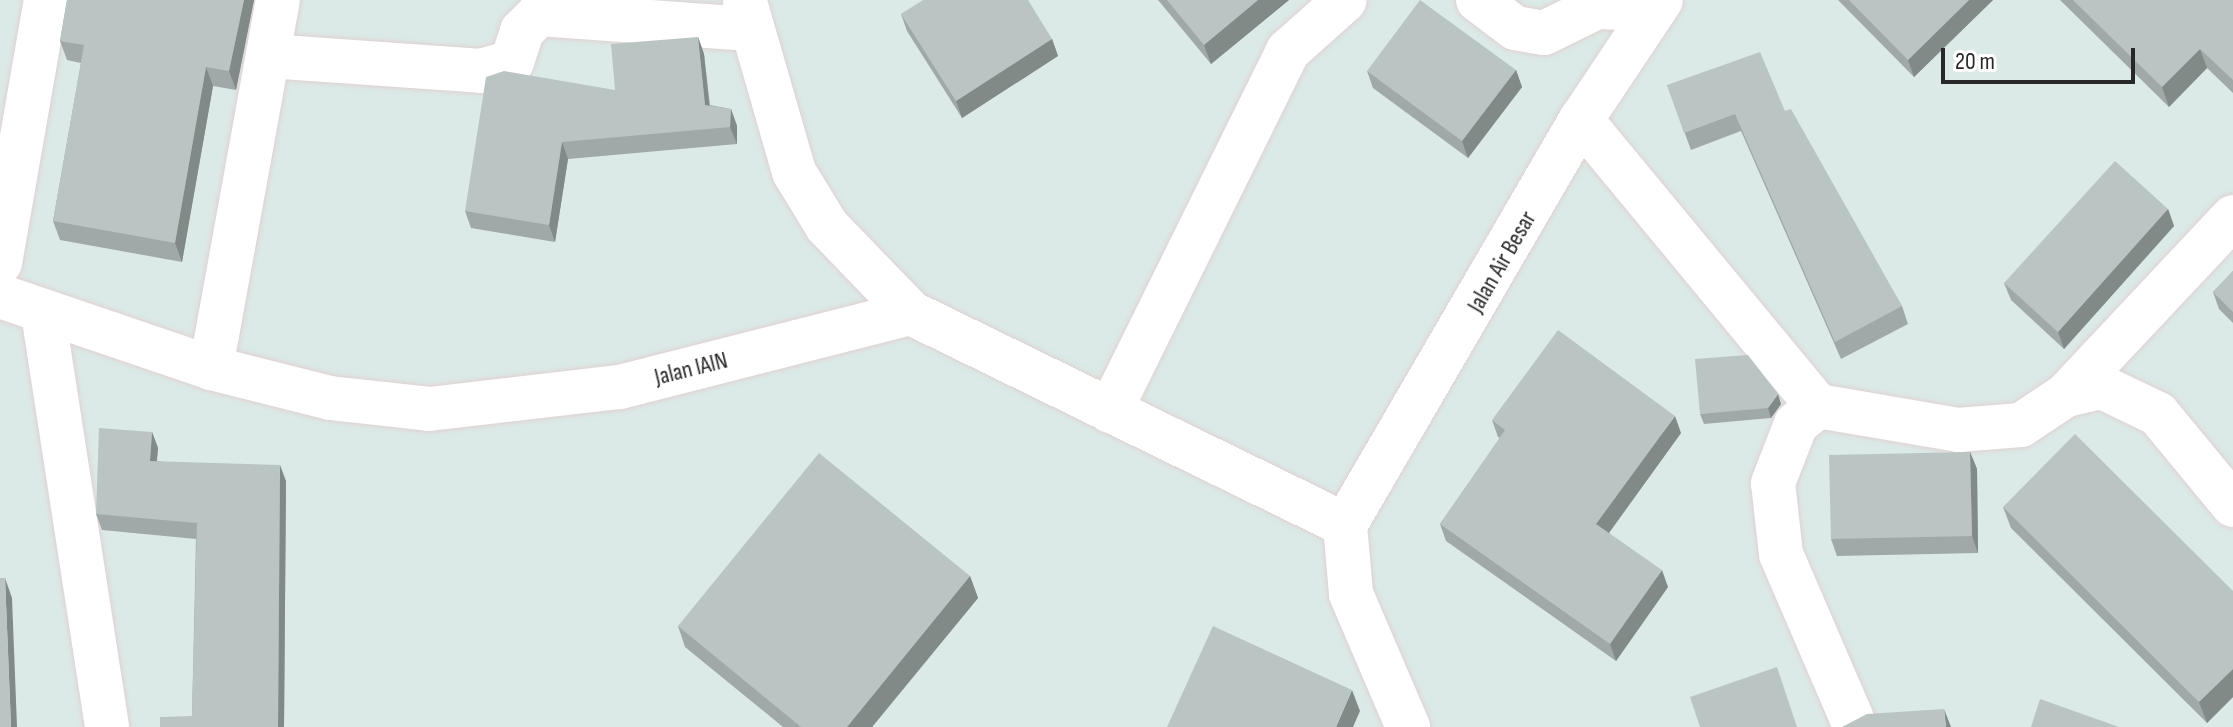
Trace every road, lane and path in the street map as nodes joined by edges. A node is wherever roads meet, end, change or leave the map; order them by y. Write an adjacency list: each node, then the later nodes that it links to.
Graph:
1 (46, 0): 10 (street)
2 (278, 0): 7 (street)
3 (1345, 0): 17 (street)
4 (1478, 0): 5 (street)
5 (1658, 5): 8 (street, Jalan Air Besar)
6 (748, 14): 7 (street); 13 (street)
7 (268, 56): 14 (street)
8 (1581, 120): 16 (street); 19 (street, Jalan Air Besar)
9 (2233, 217): 15 (street)
10 (0, 263)
11 (0, 296): 12 (street, Jalan IAIN)
12 (43, 313): 14 (street, Jalan IAIN); 21 (street)
13 (911, 313): 14 (street, Jalan IAIN); 17 (street)
14 (211, 368)
15 (2066, 395): 16 (street); 18 (street)
16 (1818, 406): 20 (street)
17 (1110, 411): 19 (street)
18 (2233, 505)
19 (1345, 525): 22 (street)
20 (1852, 719)
21 (107, 727)
22 (1408, 727)

